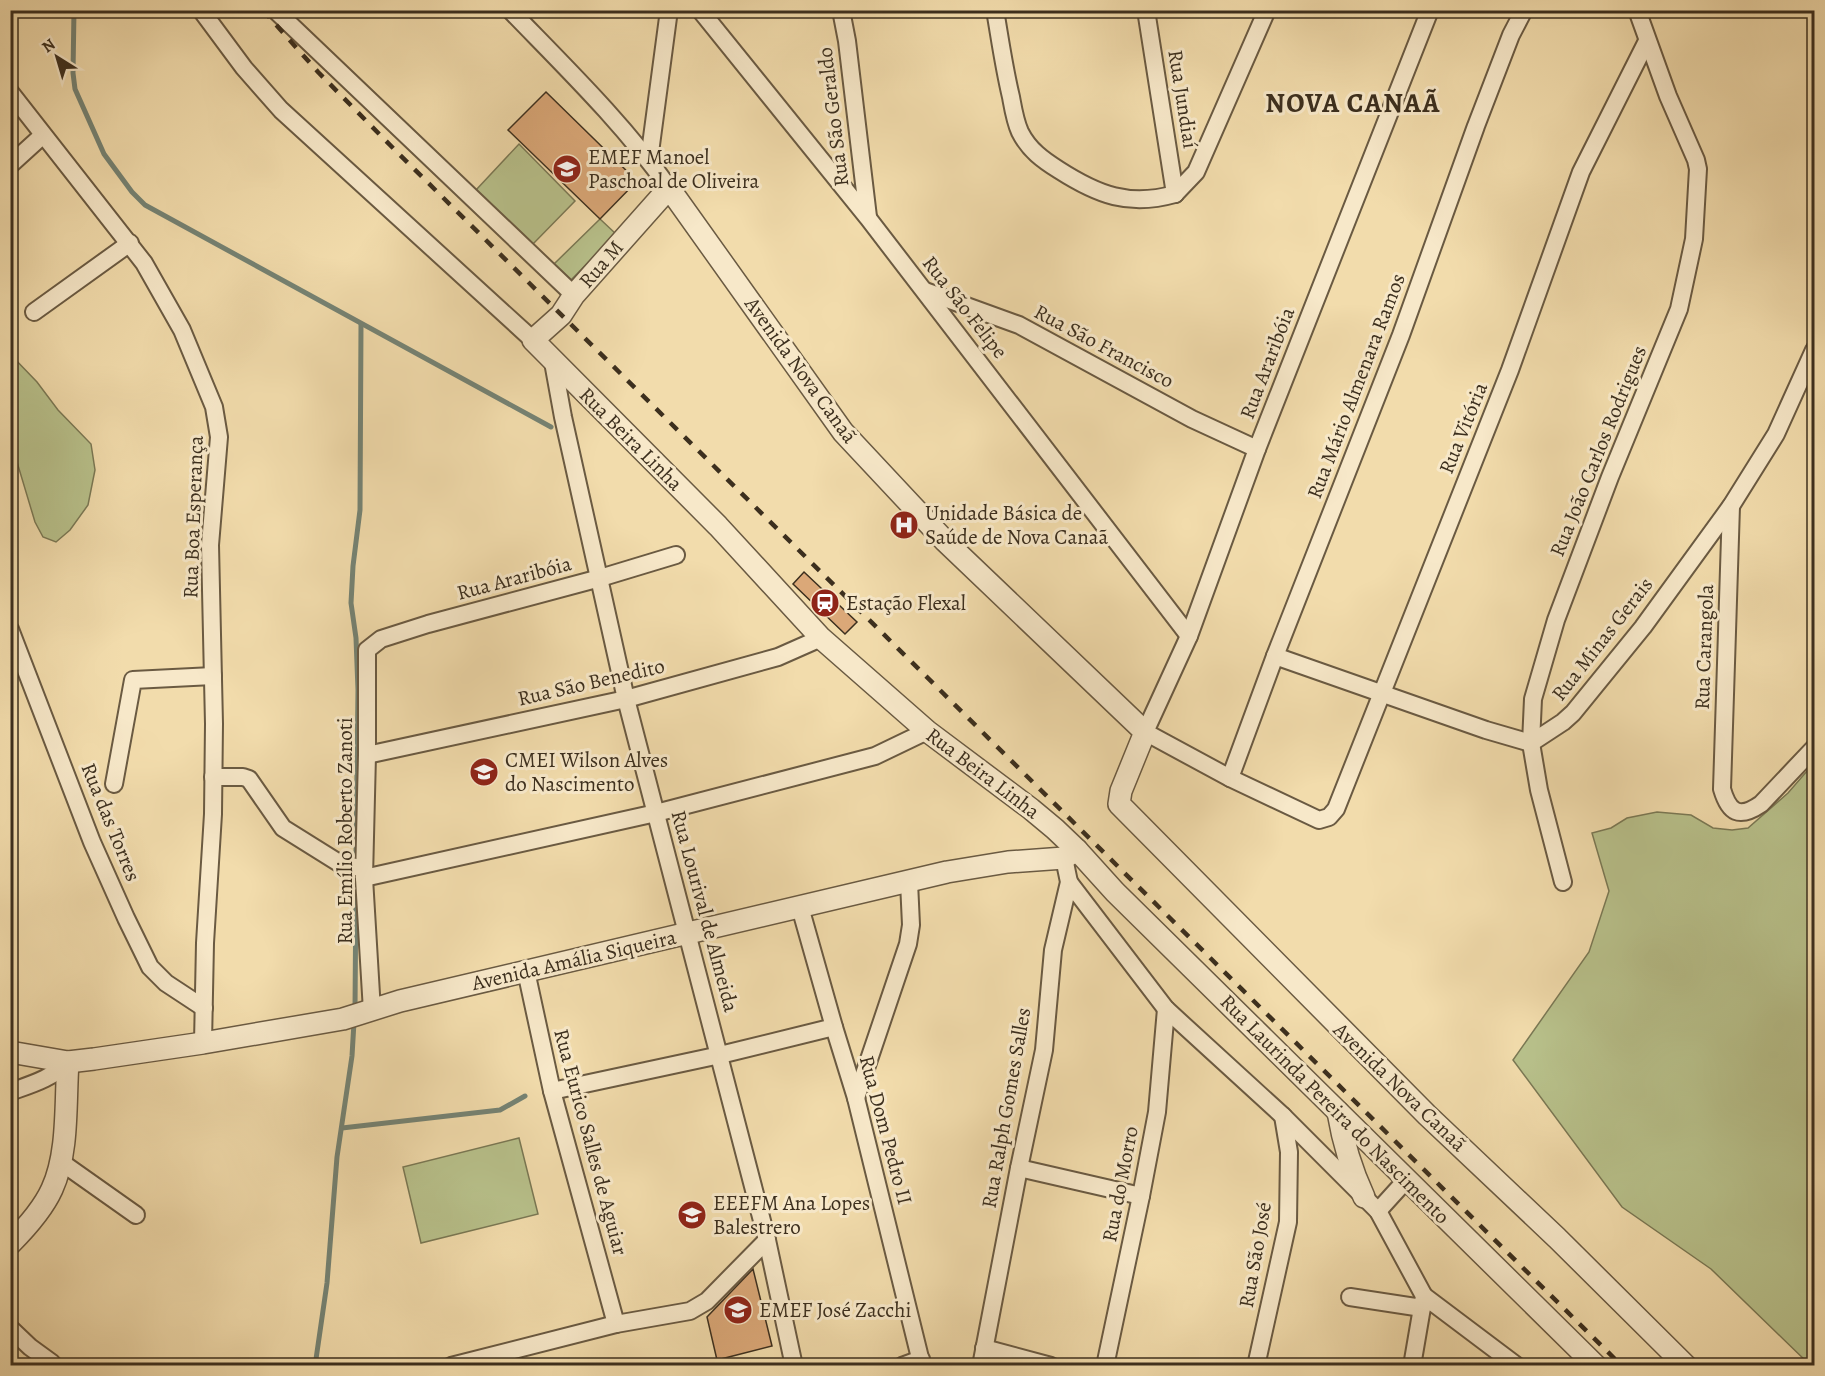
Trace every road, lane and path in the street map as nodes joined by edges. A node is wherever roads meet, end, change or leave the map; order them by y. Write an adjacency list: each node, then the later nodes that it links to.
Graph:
1 (201, 10): 25 (street, Rua Beira Linha)
2 (275, 10): 23 (street)
3 (510, 10): 16 (street, Avenida Nova Canaã)
4 (669, 10): 16 (street)
5 (700, 10): 20 (street, Rua São Felipe)
6 (841, 10): 20 (street, Rua São Geraldo)
7 (995, 10): 19 (street)
8 (1146, 10): 19 (street, Rua Jundiaí)
9 (1267, 10): 19 (street)
10 (1430, 10): 28 (street, Rua Araribóia)
11 (1524, 10): 36 (street, Rua Mário Almenara Ramos)
12 (1637, 10): 13 (street, Rua João Carlos Rodrigues)
13 (1647, 41): 38 (street, Rua Vitória); 42 (street, Rua João Carlos Rodrigues)
14 (10, 92): 15 (street, Rua Boa Esperança)
15 (43, 135): 17 (street); 21 (street, Rua Boa Esperança)
16 (649, 160): 18 (street, Avenida Nova Canaã)
17 (10, 165)
18 (669, 188): 23 (street, Rua M); 41 (street, Avenida Nova Canaã)
19 (1175, 194)
20 (868, 218): 22 (street, Rua São Felipe)
21 (130, 243): 24 (street); 37 (street, Rua Boa Esperança)
22 (925, 291): 28 (street, Rua São Francisco); 33 (street, Rua São Felipe)
23 (574, 295): 25 (street, Rua M)
24 (34, 312)
25 (533, 340): 27 (street, Rua Beira Linha)
26 (1815, 350): 29 (street, Rua Minas Gerais)
27 (553, 362): 31 (street, Rua Lourival de Almeida); 34 (street, Rua Beira Linha)
28 (1257, 449): 33 (street, Rua Araribóia)
29 (1731, 506): 42 (street, Rua Minas Gerais); 43 (street, Rua Carangola)
30 (675, 555): 31 (street, Rua Araribóia)
31 (600, 578): 35 (street, Rua Araribóia); 39 (street, Rua Lourival de Almeida)
32 (10, 629): 57 (street, Rua das Torres)
33 (1189, 636): 41 (street, Rua Araribóia)
34 (821, 638): 39 (street, Rua São Benedito); 40 (street, Rua Beira Linha)
35 (367, 650): 44 (street, Rua Emílio Roberto Zanoti)
36 (1275, 656): 38 (street); 46 (street, Rua Mário Almenara Ramos)
37 (213, 676): 45 (street, Rua Boa Esperança); 47 (street)
38 (1382, 692): 42 (street); 46 (street, Rua Vitória)
39 (626, 699): 44 (street, Rua São Benedito); 48 (street, Rua Lourival de Almeida)
40 (927, 731): 48 (street); 49 (street, Rua Beira Linha)
41 (1145, 732): 46 (street); 95 (street, Avenida Nova Canaã)
42 (1531, 743): 53 (street, Rua João Carlos Rodrigues)
43 (1815, 748)
44 (367, 755): 50 (street, Rua Emílio Roberto Zanoti)
45 (213, 777): 50 (street); 57 (street, Rua Boa Esperança)
46 (1230, 778)
47 (114, 784)
48 (656, 813): 50 (street); 55 (street, Rua Lourival de Almeida)
49 (1071, 854): 51 (street, Avenida Amália Siqueira); 52 (street, Rua Ralph Gomes Salles); 68 (street, Rua Laurinda Pereira do Nascimento)
50 (364, 874): 59 (street, Rua Emílio Roberto Zanoti)
51 (909, 882): 54 (street, Avenida Amália Siqueira); 67 (street)
52 (1069, 882): 58 (street); 71 (street, Rua Ralph Gomes Salles)
53 (1563, 882)
54 (800, 907): 55 (street, Avenida Amália Siqueira); 60 (street, Rua Dom Pedro II)
55 (687, 934): 56 (street, Avenida Amália Siqueira); 63 (street, Rua Lourival de Almeida)
56 (526, 971): 59 (street, Avenida Amália Siqueira); 65 (street, Rua Eurico Salles de Aguiar)
57 (204, 1008): 61 (street, Rua Boa Esperança)
58 (1166, 1009): 69 (street); 73 (street, Rua do Morro)
59 (369, 1012): 61 (street, Avenida Amália Siqueira)
60 (834, 1027): 63 (street); 67 (street, Rua Dom Pedro II)
61 (203, 1043): 64 (street, Avenida Amália Siqueira)
62 (10, 1052): 64 (street, Avenida Amália Siqueira)
63 (720, 1055): 65 (street); 76 (street, Rua Lourival de Almeida)
64 (68, 1062): 66 (street); 70 (street)
65 (552, 1091): 80 (street, Rua Eurico Salles de Aguiar)
66 (10, 1092)
67 (856, 1098): 83 (street, Rua Dom Pedro II)
68 (1338, 1112): 72 (street, Rua Laurinda Pereira do Nascimento); 74 (street)
69 (1283, 1116): 74 (street); 91 (street, Rua São José)
70 (61, 1162): 75 (street); 77 (street)
71 (1019, 1168): 73 (street); 82 (street, Rua Ralph Gomes Salles)
72 (1407, 1179): 74 (street); 94 (street, Rua Laurinda Pereira do Nascimento)
73 (1141, 1196): 90 (street, Rua do Morro)
74 (1371, 1204): 79 (street)
75 (136, 1215)
76 (767, 1240): 80 (street); 86 (street, Rua Lourival de Almeida)
77 (10, 1244)
78 (1350, 1297): 79 (street)
79 (1423, 1302): 92 (street); 93 (street)
80 (616, 1324): 85 (street)
81 (10, 1328): 84 (street)
82 (984, 1348): 88 (street, Rua Ralph Gomes Salles); 89 (street)
83 (921, 1362): 87 (street)
84 (52, 1363)
85 (451, 1365)
86 (794, 1365)
87 (902, 1365)
88 (981, 1365)
89 (1051, 1365)
90 (1105, 1365)
91 (1256, 1365)
92 (1412, 1365)
93 (1517, 1365)
94 (1596, 1365)
95 (1686, 1365)

